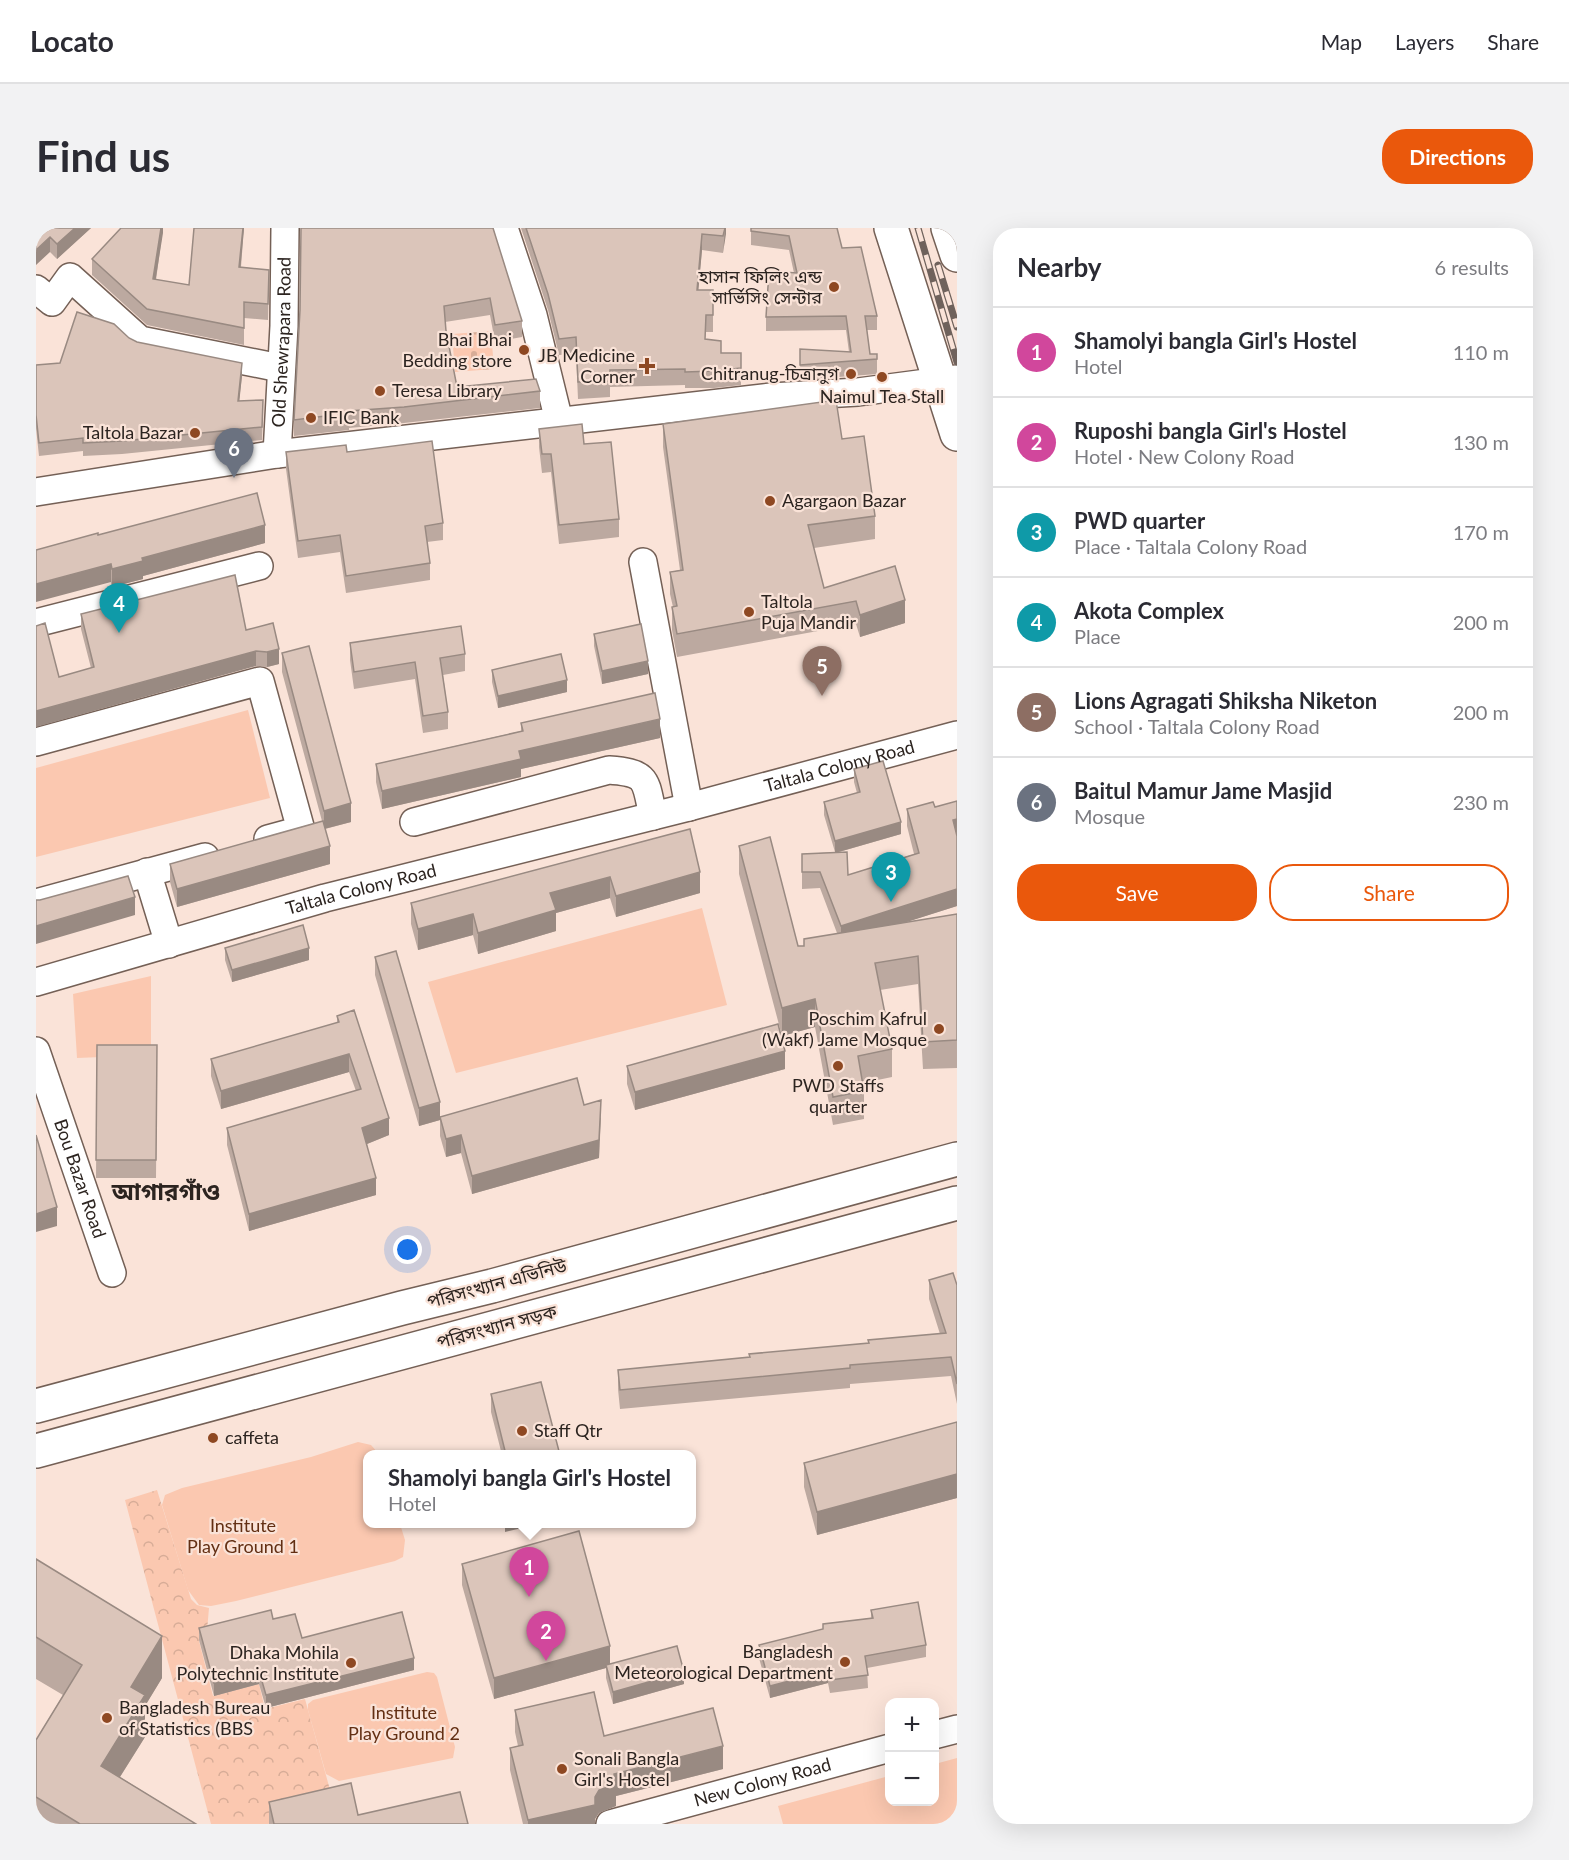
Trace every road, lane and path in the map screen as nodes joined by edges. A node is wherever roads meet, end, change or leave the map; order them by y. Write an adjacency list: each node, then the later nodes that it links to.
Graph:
1 (285, 228): 7 (street, Old Shewrapara Road)
2 (504, 228): 9 (street)
3 (891, 228): 8 (street)
4 (948, 228): 5 (street)
5 (957, 255)
6 (36, 289): 7 (street)
7 (280, 368): 11 (street, Old Shewrapara Road)
8 (949, 380): 9 (street); 10 (street)
9 (559, 421): 11 (street)
10 (957, 434)
11 (277, 454): 12 (street)
12 (36, 492)
13 (643, 562): 18 (street)
14 (259, 566): 15 (street)
15 (36, 623)
16 (957, 735): 18 (street, Taltala Colony Road)
17 (36, 742): 21 (street)
18 (689, 807): 19 (street, Taltala Colony Road)
19 (653, 816): 20 (street); 23 (street, Taltala Colony Road)
20 (414, 822)
21 (147, 872): 22 (street); 23 (street)
22 (36, 903)
23 (169, 944): 24 (street, Taltala Colony Road)
24 (36, 982)
25 (36, 1051): 28 (street, Bou Bazar Road)
26 (957, 1159): 29 (street, পরিসংখ্যান এভিনিউ)
27 (957, 1203): 30 (street, পরিসংখ্যান সড়ক)
28 (112, 1273)
29 (36, 1406)
30 (36, 1451)
31 (957, 1729): 32 (street)
32 (939, 1734)
33 (885, 1749): 34 (street, New Colony Road)
34 (628, 1822)

